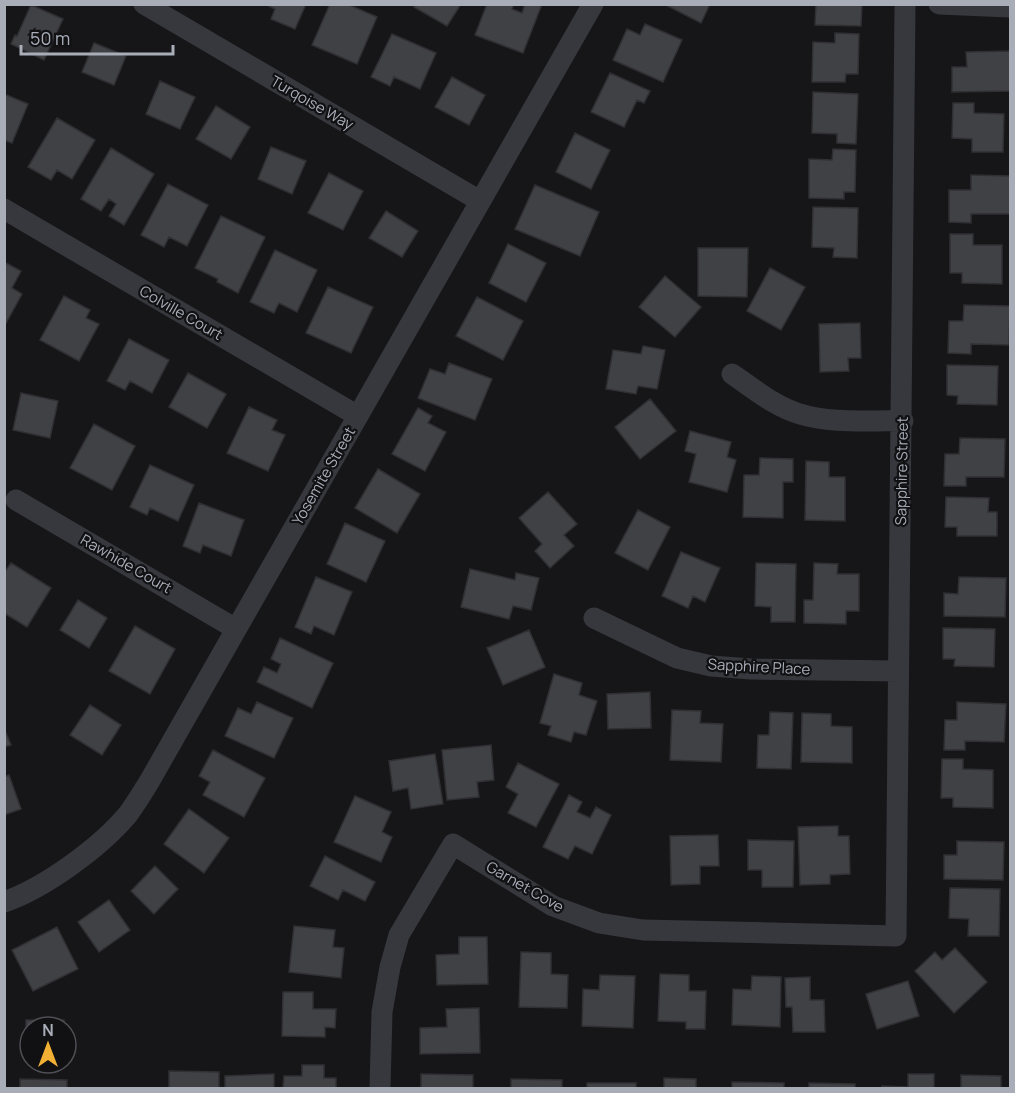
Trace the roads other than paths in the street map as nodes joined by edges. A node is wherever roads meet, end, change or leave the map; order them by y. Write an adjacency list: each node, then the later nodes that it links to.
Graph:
1 (144, 4): 6 (street, Turqoise Way)
2 (593, 4): 6 (street, Yosemite Street)
3 (905, 4): 10 (street, Sapphire Street)
4 (939, 4): 5 (street)
5 (1011, 8)
6 (480, 201): 9 (street, Yosemite Street)
7 (4, 209): 9 (street, Colville Court)
8 (732, 374): 10 (street)
9 (358, 416): 13 (street, Yosemite Street)
10 (903, 420): 14 (street, Sapphire Street)
11 (16, 500): 13 (street, Rawhide Court)
12 (594, 618): 14 (street, Sapphire Place)
13 (237, 629): 15 (street, Yosemite Street)
14 (898, 671): 16 (street, Sapphire Street)
15 (4, 902)
16 (896, 936): 17 (street, Garnet Cove)
17 (380, 1089)

